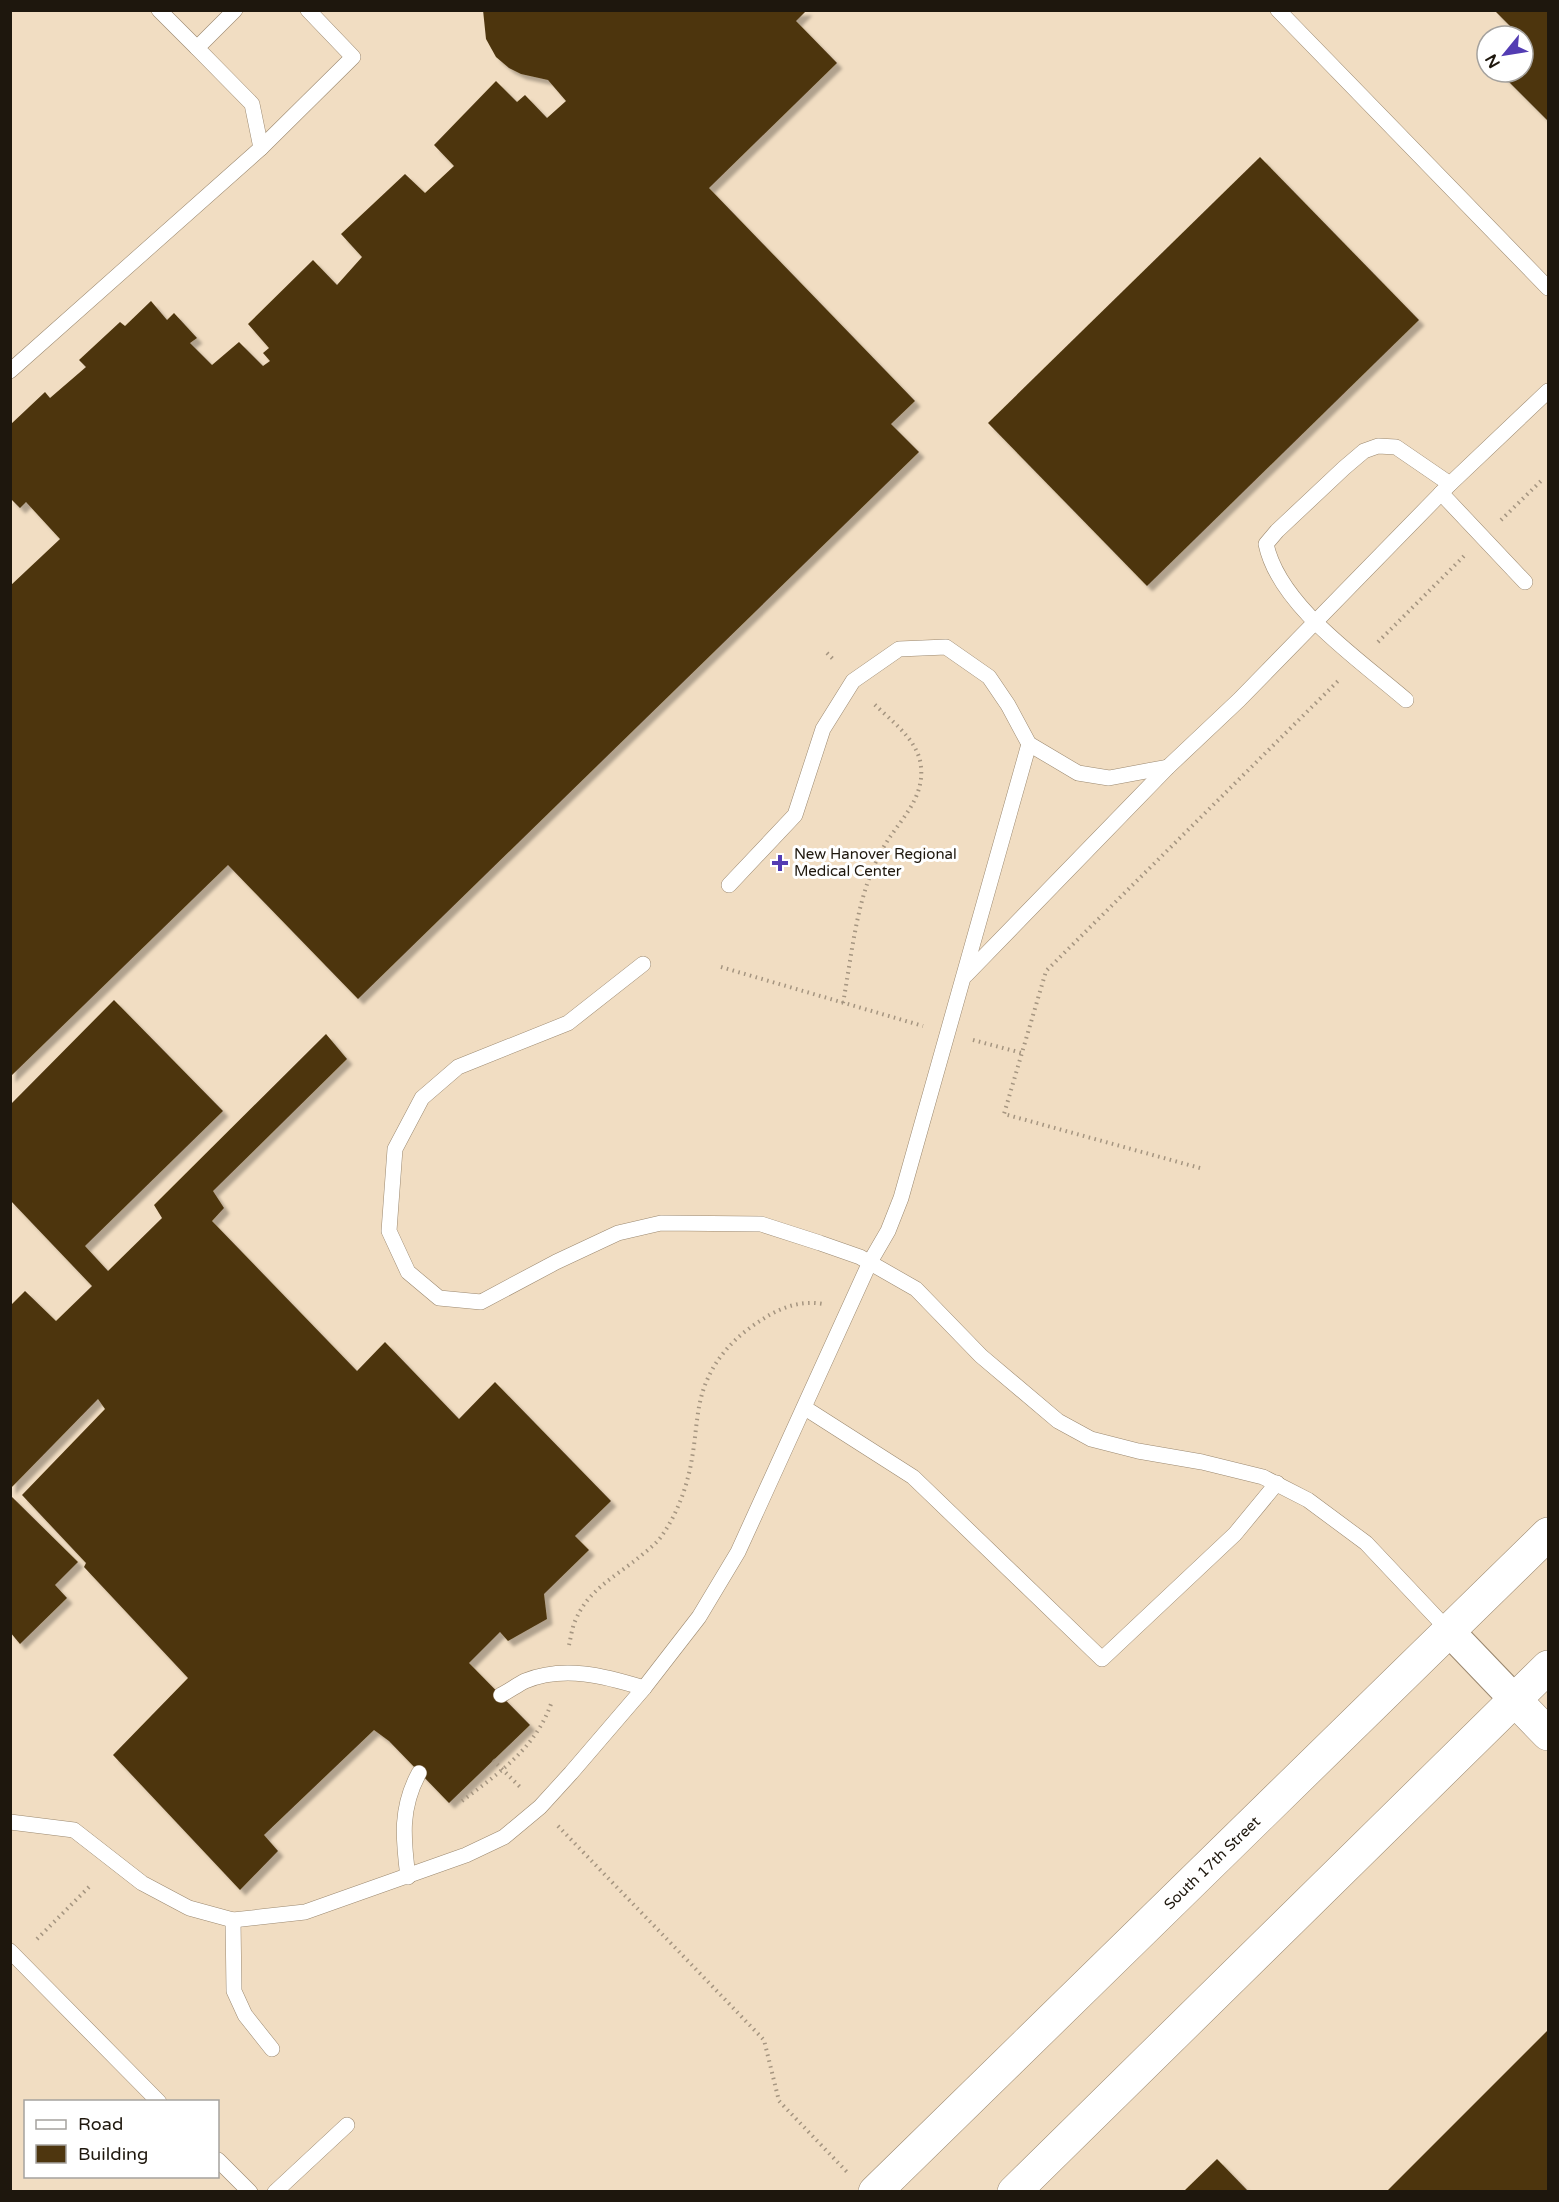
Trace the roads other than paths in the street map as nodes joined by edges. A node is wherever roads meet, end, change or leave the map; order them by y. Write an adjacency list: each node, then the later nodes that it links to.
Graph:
1 (159, 10): 5 (lane)
2 (235, 10): 5 (lane)
3 (308, 10): 6 (lane)
4 (1278, 10): 7 (lane)
5 (196, 48): 6 (lane)
6 (261, 148): 8 (lane)
7 (1548, 288)
8 (10, 371)
9 (1548, 391): 10 (lane)
10 (1445, 489): 11 (lane); 12 (lane); 12 (lane)
11 (1525, 582)
12 (1314, 621): 13 (lane); 15 (lane)
13 (1406, 700)
14 (1029, 744): 15 (lane); 16 (lane); 18 (lane)
15 (1168, 767): 18 (lane)
16 (729, 885)
17 (643, 964): 19 (lane)
18 (963, 978): 19 (lane)
19 (870, 1262): 20 (lane); 21 (lane)
20 (805, 1408): 21 (lane); 25 (lane)
21 (1277, 1483): 23 (lane)
22 (1548, 1534): 23 (main road, South 17th Street)
23 (1449, 1630): 27 (street); 38 (main road, South 17th Street)
24 (1548, 1667): 27 (main road)
25 (644, 1688): 26 (lane); 31 (lane)
26 (501, 1695)
27 (1515, 1700): 28 (main road); 41 (main road)
28 (1548, 1734)
29 (419, 1773): 31 (lane)
30 (10, 1822): 32 (lane)
31 (408, 1877): 32 (lane)
32 (234, 1920): 34 (lane)
33 (14, 1955): 35 (lane)
34 (272, 2049)
35 (157, 2100)
36 (347, 2125): 40 (lane)
37 (219, 2161): 39 (lane)
38 (863, 2183)
39 (250, 2192)
40 (274, 2192)
41 (1014, 2192)

